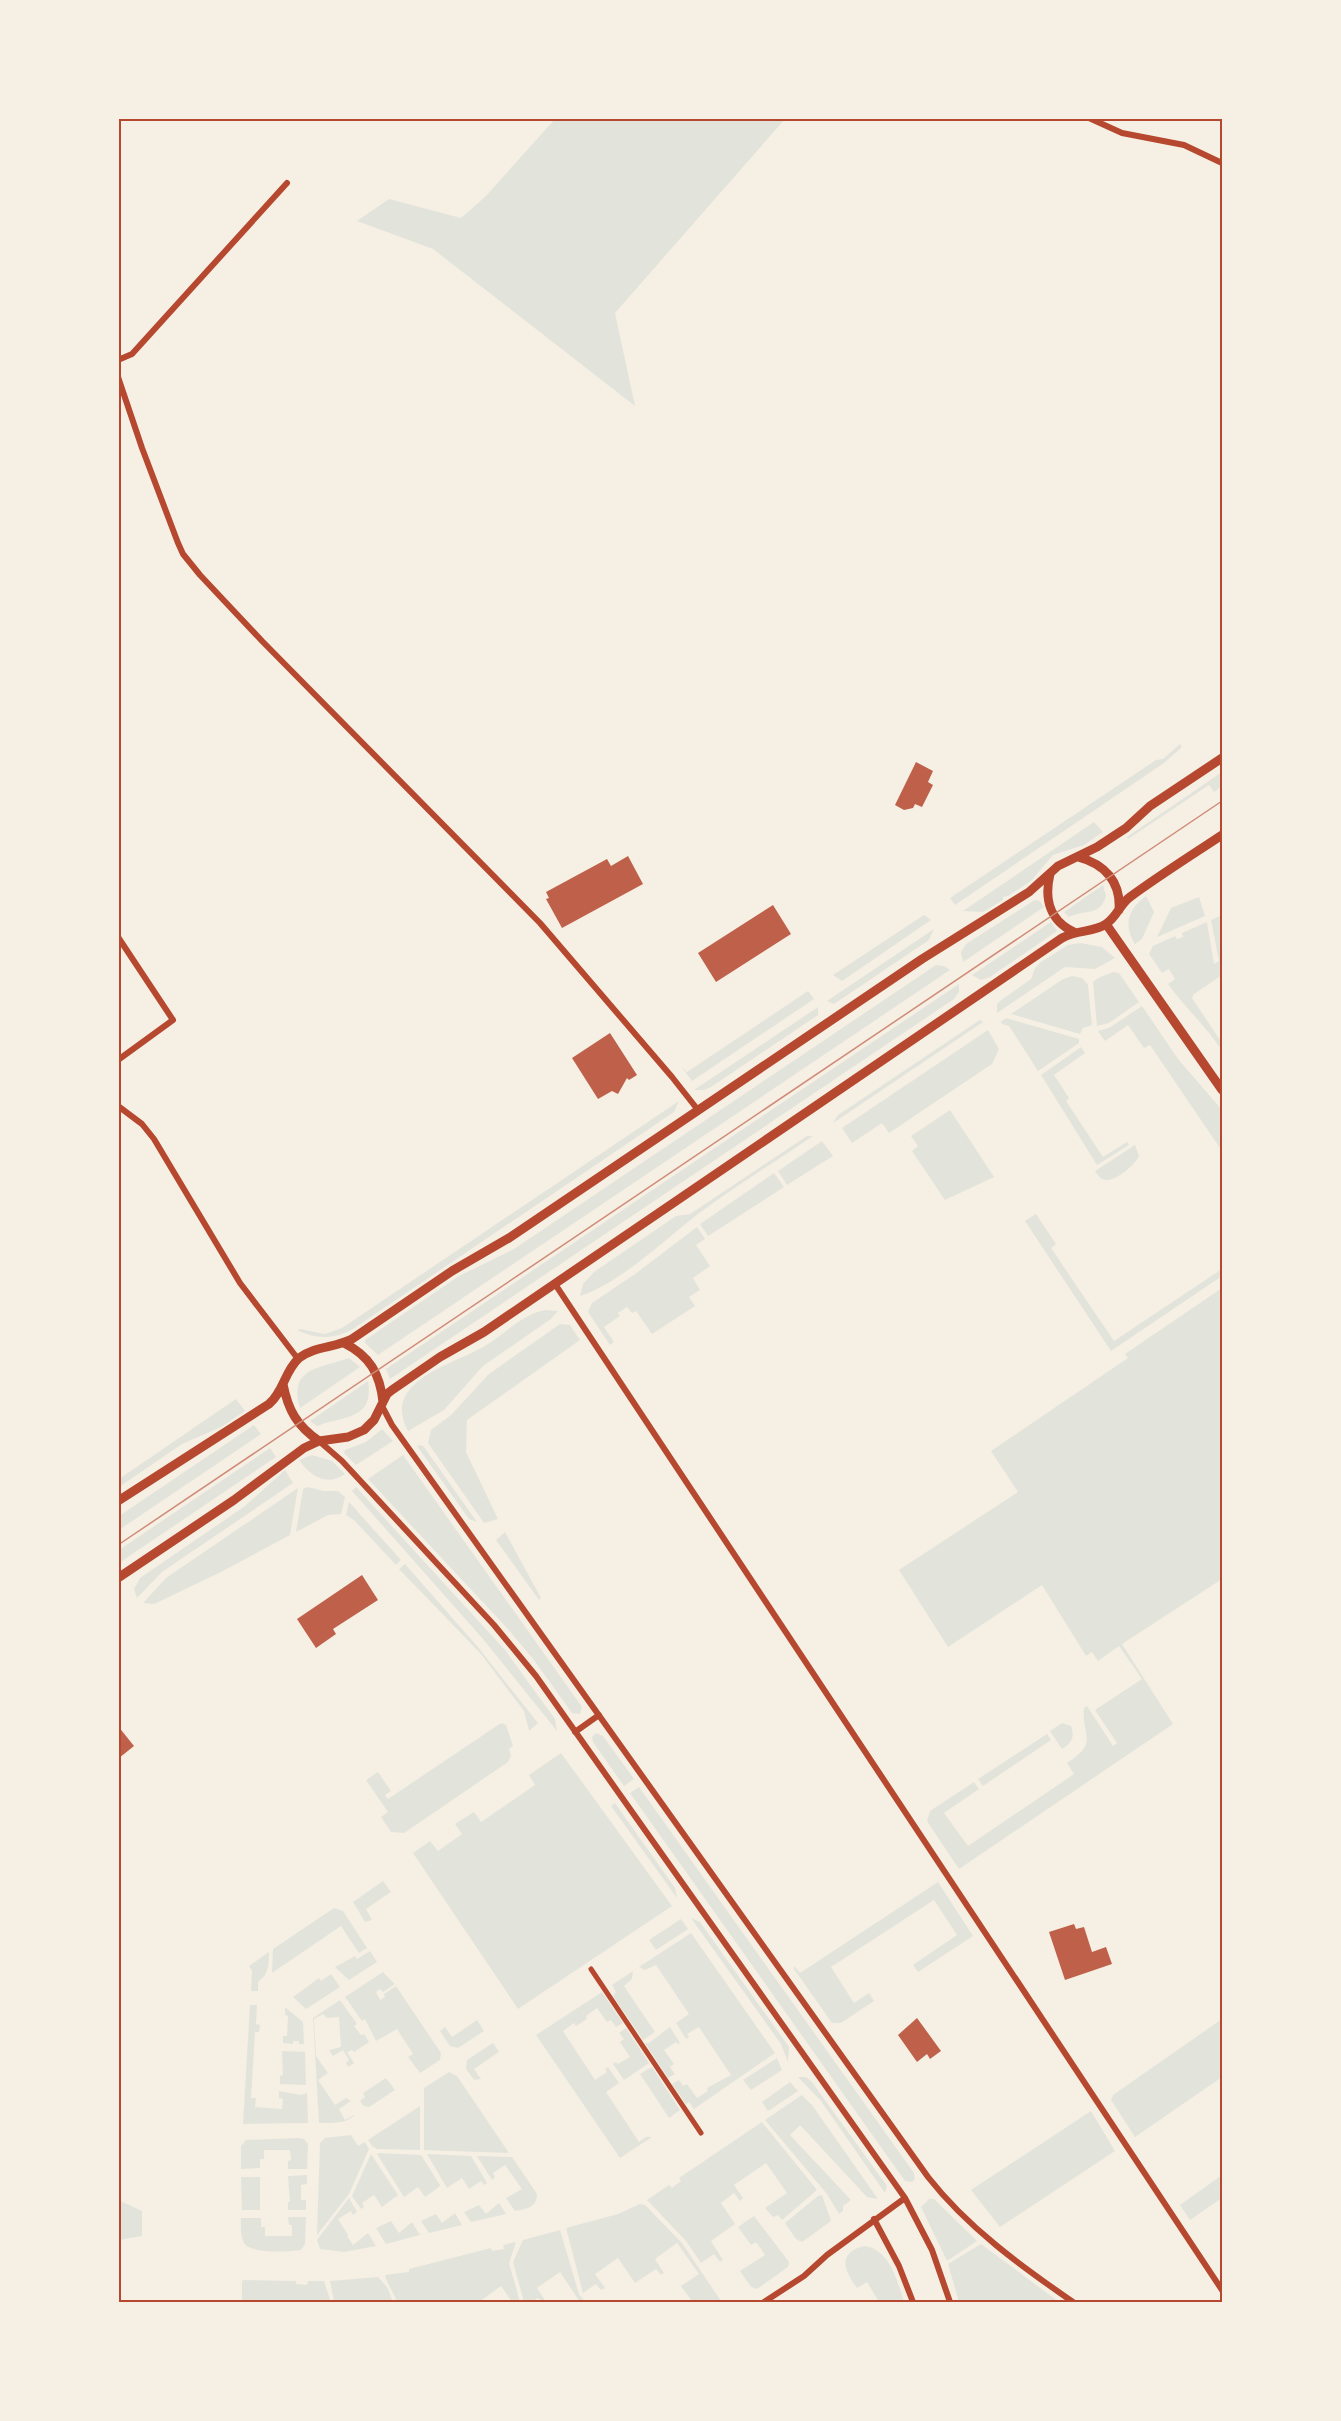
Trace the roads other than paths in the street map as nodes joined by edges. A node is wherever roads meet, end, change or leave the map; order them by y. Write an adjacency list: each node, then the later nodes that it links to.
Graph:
1 (1089, 118): 2 (street)
2 (1222, 163)
3 (287, 183): 4 (street)
4 (118, 360)
5 (118, 377): 17 (street)
6 (1222, 758): 8 (street)
7 (1222, 835): 10 (street)
8 (1078, 857): 9 (street); 10 (street)
9 (1050, 874): 12 (street); 17 (street)
10 (1119, 910): 11 (street)
11 (1106, 924): 12 (street); 15 (street)
12 (1074, 932): 18 (street)
13 (118, 937): 14 (street)
14 (118, 1060)
15 (1222, 1090)
16 (118, 1106): 20 (street)
17 (698, 1110): 19 (street)
18 (555, 1284): 22 (street); 32 (street)
19 (344, 1343): 20 (street); 22 (street)
20 (298, 1359): 21 (street)
21 (283, 1384): 23 (street); 24 (street)
22 (382, 1405): 23 (street); 26 (street)
23 (319, 1441): 25 (street); 27 (street)
24 (118, 1501)
25 (118, 1578)
26 (599, 1715): 27 (street); 36 (street)
27 (575, 1732): 30 (street)
28 (591, 1969): 29 (street)
29 (701, 2133)
30 (905, 2198): 31 (street); 35 (street)
31 (873, 2219): 33 (street); 34 (street)
32 (1222, 2290)
33 (764, 2302)
34 (913, 2302)
35 (950, 2302)
36 (1073, 2302)

